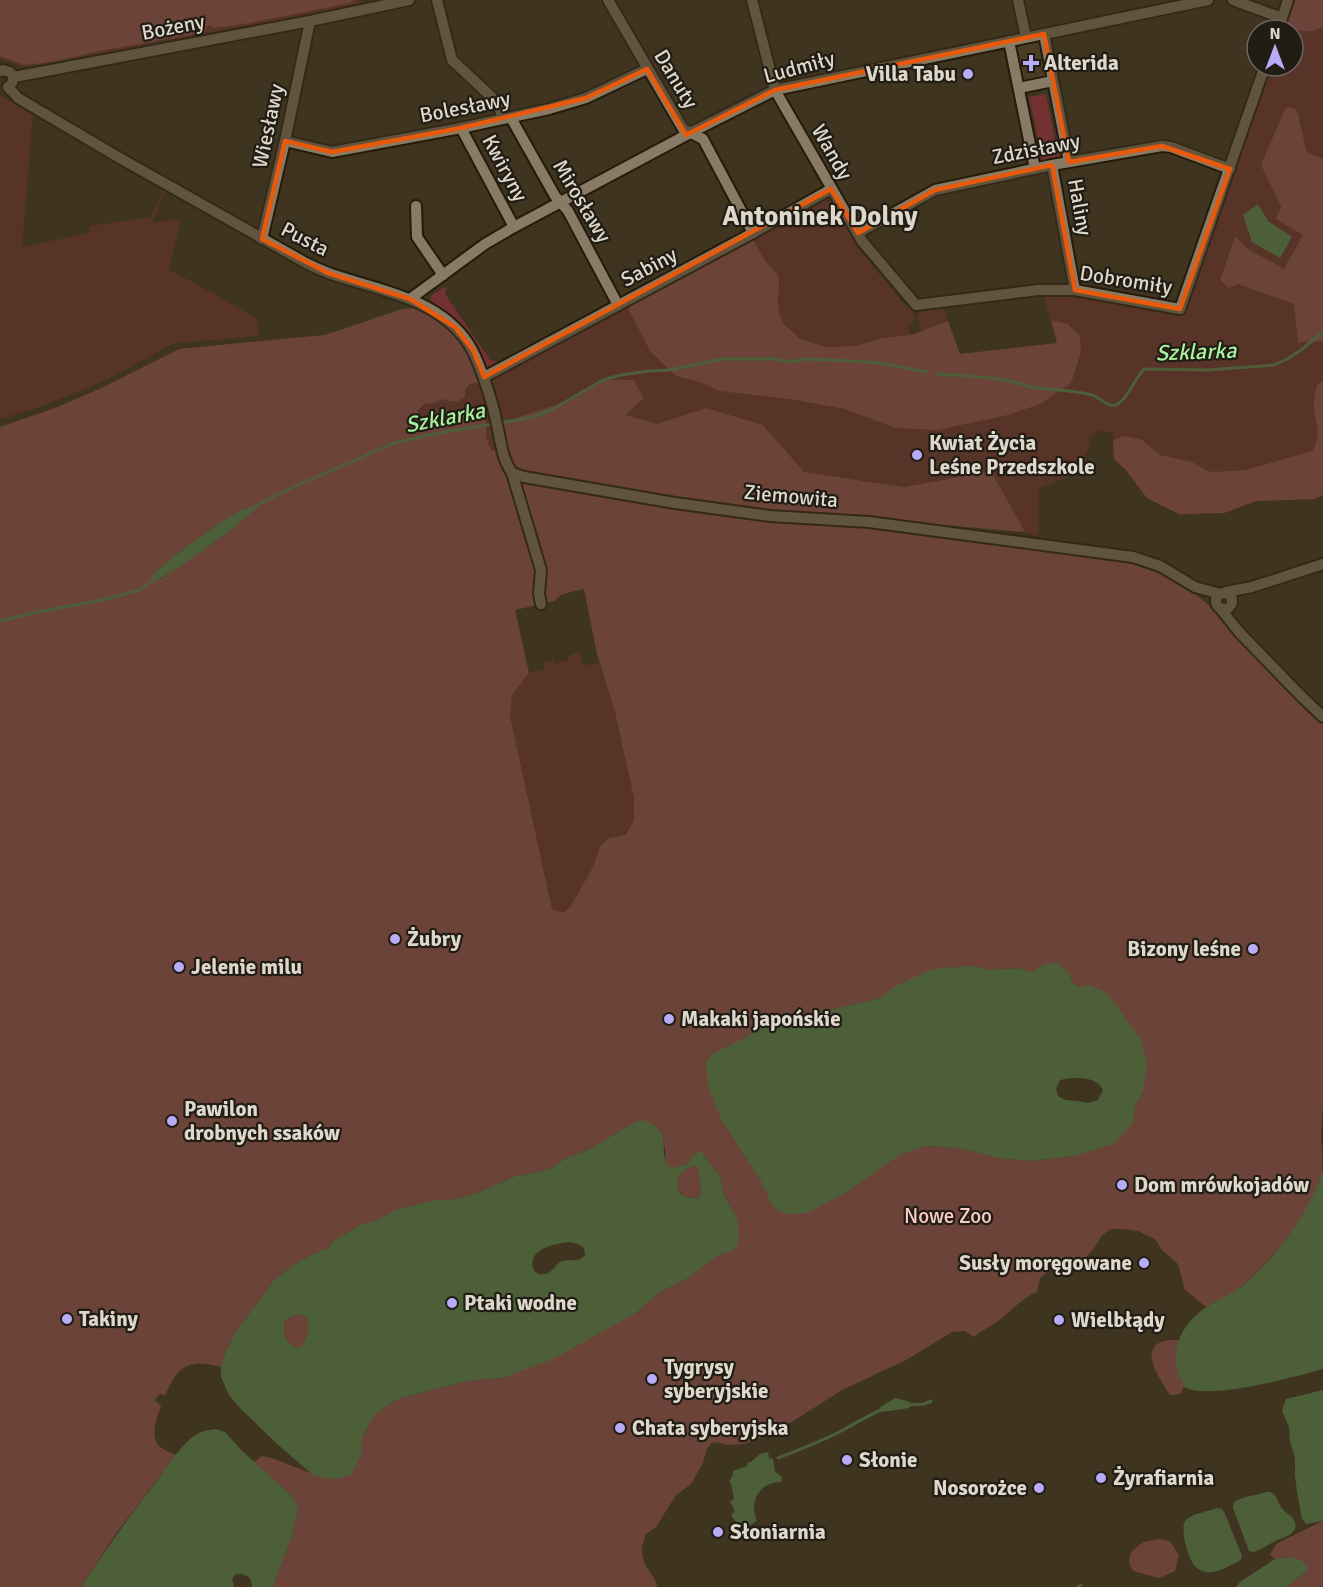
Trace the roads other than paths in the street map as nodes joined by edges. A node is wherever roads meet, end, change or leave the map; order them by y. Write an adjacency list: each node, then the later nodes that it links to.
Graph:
1 (409, 0): 10 (street, Bożeny)
2 (437, 0): 21 (street, Mirosławy)
3 (608, 0): 14 (street, Danuty)
4 (752, 0): 20 (street, Wandy)
5 (1018, 0): 12 (street)
6 (1208, 0): 11 (street, Ludmiły)
7 (1233, 0): 9 (street)
8 (1288, 0): 9 (street)
9 (1282, 18)
10 (310, 21): 18 (street, Bożeny); 24 (street, Wiesławy)
11 (1044, 34): 12 (street, Ludmiły); 17 (street, Haliny)
12 (1026, 37): 13 (street, Ludmiły)
13 (1009, 41): 19 (street, Haliny); 20 (street, Ludmiły)
14 (647, 69): 21 (street, Bolesławy); 23 (street, Danuty)
15 (0, 71): 18 (street, Pusta)
16 (1261, 78): 28 (street, Dobromiły)
17 (1053, 81): 19 (street); 25 (street, Haliny)
18 (7, 84): 35 (street, Pusta)
19 (1019, 88): 27 (street, Haliny)
20 (774, 90): 23 (street, Ludmiły); 29 (street, Wandy)
21 (507, 119): 22 (street, Bolesławy); 30 (street, Mirosławy)
22 (461, 128): 24 (street, Bolesławy); 32 (street, Kwiryny)
23 (690, 133): 30 (street, Ludmiły); 33 (street, Danuty)
24 (285, 141): 35 (street, Wiesławy)
25 (1069, 162): 26 (street, Zdzisławy); 28 (street, Zdzisławy)
26 (1052, 165): 27 (street, Zdzisławy); 37 (street, Haliny)
27 (1035, 169): 34 (street, Zdzisławy)
28 (1230, 169): 37 (street, Dobromiły)
29 (831, 189): 33 (street, Sabiny); 34 (street, Wandy)
30 (561, 202): 32 (street, Ludmiły); 39 (street, Mirosławy)
31 (416, 206): 36 (street)
32 (514, 227): 36 (street, Ludmiły)
33 (753, 233): 39 (street, Sabiny)
34 (858, 234): 40 (street, Wandy)
35 (262, 238): 38 (street, Pusta)
36 (442, 275): 38 (street, Ludmiły)
37 (1076, 290): 40 (street, Dobromiły)
38 (410, 299): 41 (street, Pusta)
39 (618, 305): 41 (street, Sabiny)
40 (916, 305)
41 (484, 377): 42 (street, Pusta)
42 (512, 473): 44 (street, Ziemowita); 46 (street)
43 (1323, 564): 45 (street)
44 (1196, 587): 45 (street, Ziemowita); 47 (street, Ziemowita)
45 (1228, 597): 47 (street); 47 (street); 48 (street)
46 (541, 604)
47 (1219, 606): 48 (street, Ziemowita)
48 (1236, 627): 49 (street, Ziemowita)
49 (1323, 717)

